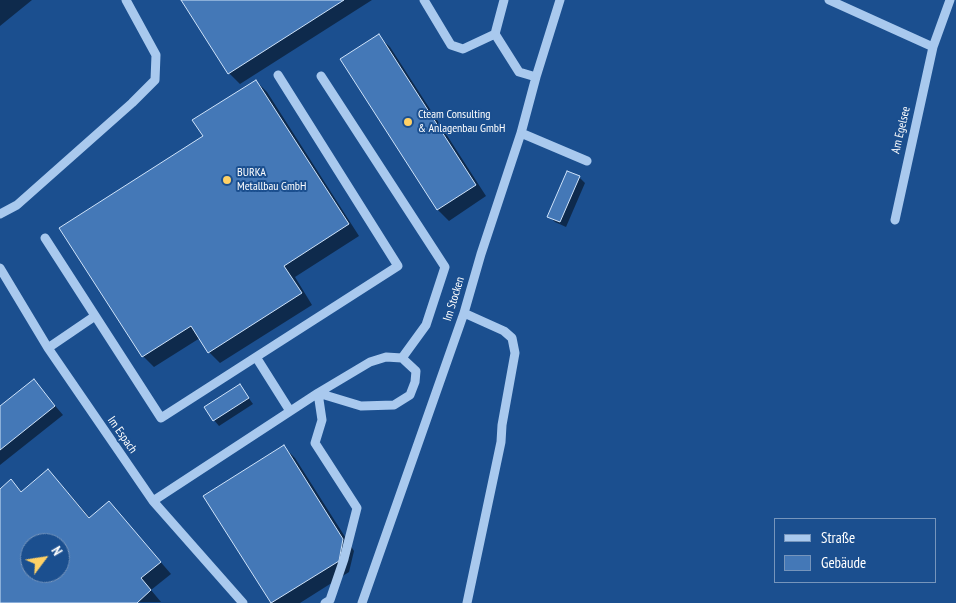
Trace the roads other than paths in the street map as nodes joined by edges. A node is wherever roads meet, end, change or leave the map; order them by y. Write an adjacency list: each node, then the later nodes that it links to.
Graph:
1 (126, 0): 14 (street)
2 (424, 0): 7 (street)
3 (504, 0): 7 (street)
4 (560, 0): 11 (street, Im Stocken)
5 (829, 0): 8 (street)
6 (950, 0): 8 (street, Am Egelsee)
7 (495, 34): 11 (street)
8 (934, 47): 15 (street, Am Egelsee)
9 (278, 75): 21 (street)
10 (321, 76): 22 (street)
11 (536, 77): 12 (street, Im Stocken)
12 (521, 133): 13 (street); 18 (street, Im Stocken)
13 (587, 161)
14 (0, 214)
15 (895, 220)
16 (45, 238): 19 (street)
17 (0, 268): 20 (street, Im Espach)
18 (464, 313): 28 (street, Im Stocken); 29 (street)
19 (95, 316): 20 (street); 21 (street)
20 (48, 348): 25 (street, Im Espach)
21 (256, 357): 24 (street)
22 (402, 358): 23 (street); 23 (street)
23 (318, 393): 24 (street); 27 (street)
24 (290, 411): 25 (street)
25 (153, 501): 26 (street, Im Espach)
26 (243, 603)
27 (325, 603)
28 (362, 603)
29 (466, 603)

